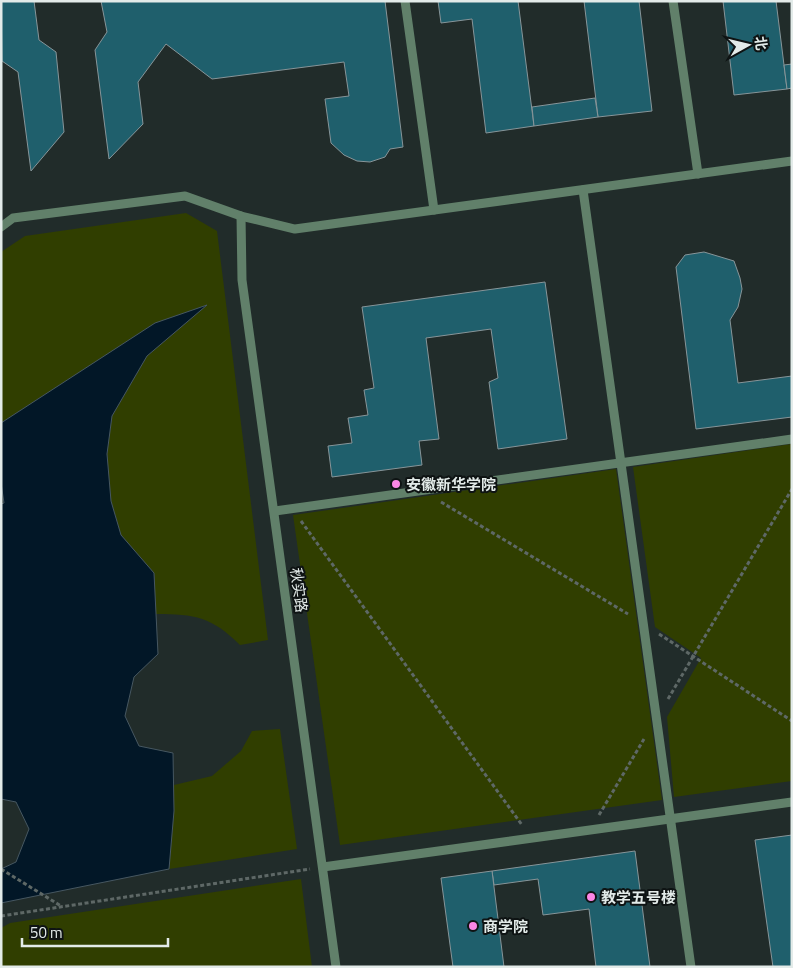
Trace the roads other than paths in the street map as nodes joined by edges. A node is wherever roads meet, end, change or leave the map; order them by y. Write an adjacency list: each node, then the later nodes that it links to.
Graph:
1 (405, 1): 6 (lane)
2 (673, 1): 4 (lane)
3 (792, 161): 4 (lane)
4 (698, 174): 5 (lane)
5 (583, 190): 6 (lane); 10 (lane)
6 (434, 210): 7 (lane)
7 (241, 216): 8 (lane); 11 (lane, 秋实路)
8 (1, 227)
9 (792, 439): 10 (lane)
10 (621, 463): 11 (lane); 13 (lane)
11 (275, 511): 14 (lane, 秋实路)
12 (792, 802): 13 (lane)
13 (671, 818): 14 (lane); 16 (lane)
14 (324, 867): 15 (lane, 秋实路)
15 (336, 967)
16 (692, 967)

